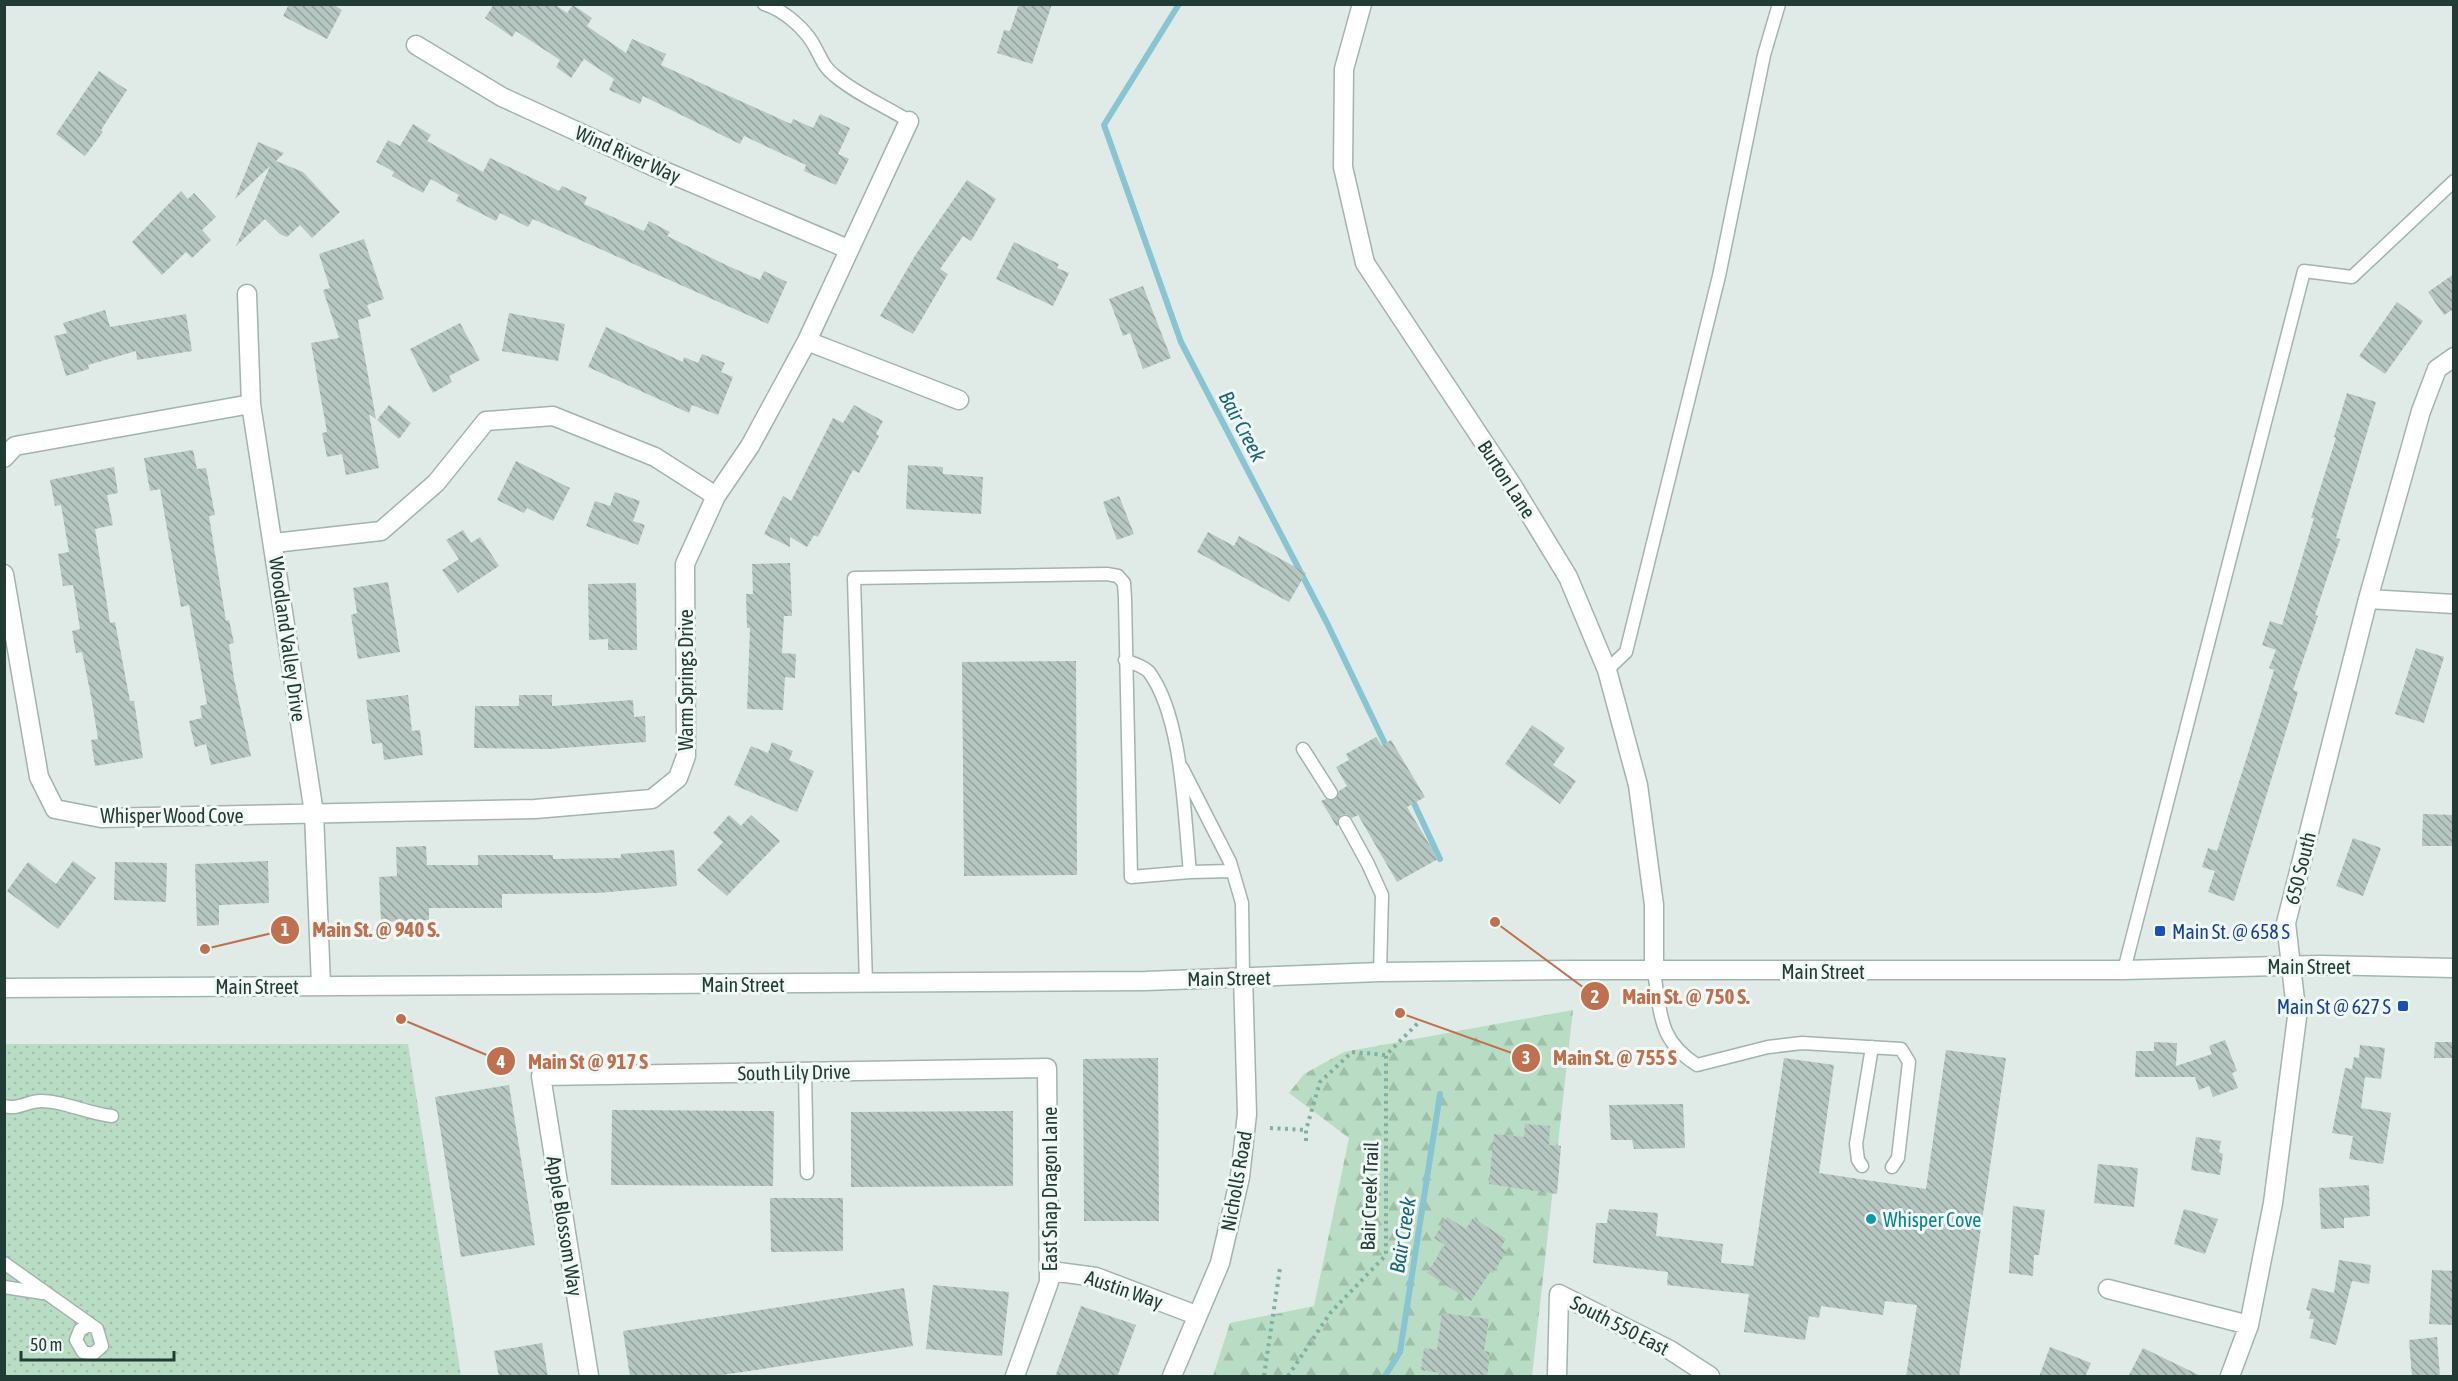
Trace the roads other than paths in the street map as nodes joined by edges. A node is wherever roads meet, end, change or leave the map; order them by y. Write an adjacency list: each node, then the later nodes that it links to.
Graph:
1 (764, 4): 5 (lane)
2 (1362, 4): 20 (street, Burton Lane)
3 (1779, 4): 20 (lane)
4 (416, 45): 7 (street, Wind River Way)
5 (909, 122): 7 (street, Warm Springs Drive)
6 (2454, 181): 30 (lane)
7 (848, 249): 9 (street, Warm Springs Drive)
8 (247, 294): 12 (street, Woodland Valley Drive)
9 (807, 341): 11 (street); 14 (street, Warm Springs Drive)
10 (2454, 357): 17 (street, 650 South)
11 (959, 400)
12 (251, 404): 13 (street); 15 (street, Woodland Valley Drive)
13 (4, 458)
14 (716, 496): 15 (street); 24 (street, Warm Springs Drive)
15 (274, 543): 24 (street, Woodland Valley Drive)
16 (4, 574): 24 (street, Whisper Wood Cove)
17 (2368, 599): 18 (street); 28 (street, 650 South)
18 (2454, 604)
19 (1125, 660): 22 (lane); 27 (lane); 34 (lane)
20 (1607, 670): 32 (street, Burton Lane)
21 (1303, 749): 23 (lane)
22 (1179, 763): 26 (lane); 27 (lane)
23 (1331, 793)
24 (314, 813): 35 (street, Woodland Valley Drive)
25 (1345, 822): 31 (lane)
26 (1232, 871): 27 (lane); 33 (lane)
27 (1190, 872)
28 (2291, 966): 29 (street, Main Street); 30 (street, Main Street); 53 (street, 650 South)
29 (2454, 968)
30 (2124, 970): 32 (street, Main Street)
31 (1380, 972): 32 (street, Main Street); 33 (street, Main Street)
32 (1654, 972): 37 (lane)
33 (1243, 976): 34 (street, Main Street); 51 (street, Nicholls Road)
34 (866, 984): 35 (street, Main Street)
35 (321, 985): 36 (street, Main Street)
36 (4, 988)
37 (1872, 1047): 43 (lane); 44 (lane)
38 (1047, 1068): 39 (street, South Lily Drive); 47 (street, East Snap Dragon Lane)
39 (805, 1072): 40 (street, South Lily Drive); 45 (lane)
40 (541, 1076): 54 (street, Apple Blossom Way)
41 (4, 1107): 42 (lane)
42 (112, 1116)
43 (1862, 1166)
44 (1892, 1167)
45 (807, 1173)
46 (4, 1263): 50 (lane)
47 (1051, 1271): 51 (street, Austin Way); 55 (street, East Snap Dragon Lane)
48 (4, 1287): 50 (lane)
49 (2108, 1289): 53 (street)
50 (47, 1293): 52 (lane)
51 (1196, 1315): 56 (street, Nicholls Road)
52 (90, 1324)
53 (2249, 1325): 59 (street, 650 South)
54 (588, 1377)
55 (1015, 1377)
56 (1173, 1377)
57 (1557, 1377): 58 (street, South 550 East)
58 (1710, 1377)
59 (2230, 1377)

